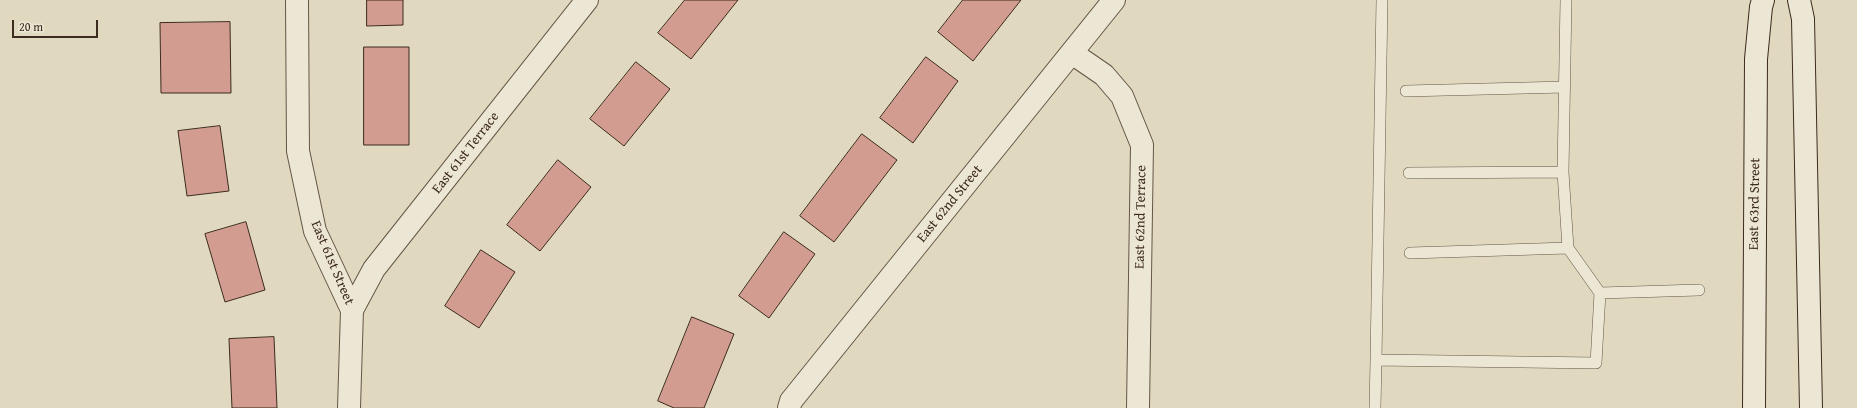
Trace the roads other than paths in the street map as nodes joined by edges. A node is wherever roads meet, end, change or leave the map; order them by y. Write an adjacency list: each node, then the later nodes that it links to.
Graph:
1 (296, 0): 17 (street, East 61st Street)
2 (587, 0): 17 (street, East 61st Terrace)
3 (1114, 0): 8 (street, East 62nd Street)
4 (1382, 0): 18 (lane)
5 (1566, 0): 9 (lane)
6 (1763, 0): 23 (street, East 63rd Street)
7 (1799, 0): 24 (street)
8 (1072, 53): 20 (street, East 62nd Street); 21 (street, East 62nd Terrace)
9 (1565, 87): 10 (lane); 11 (lane)
10 (1406, 91)
11 (1563, 172): 12 (lane); 13 (lane)
12 (1409, 173)
13 (1568, 248): 14 (lane); 16 (lane)
14 (1410, 253)
15 (1699, 290): 16 (lane)
16 (1600, 293): 18 (lane)
17 (352, 310): 19 (street, East 61st Street)
18 (1376, 360): 22 (lane)
19 (349, 408)
20 (789, 408)
21 (1138, 408)
22 (1375, 408)
23 (1754, 408)
24 (1811, 408)

